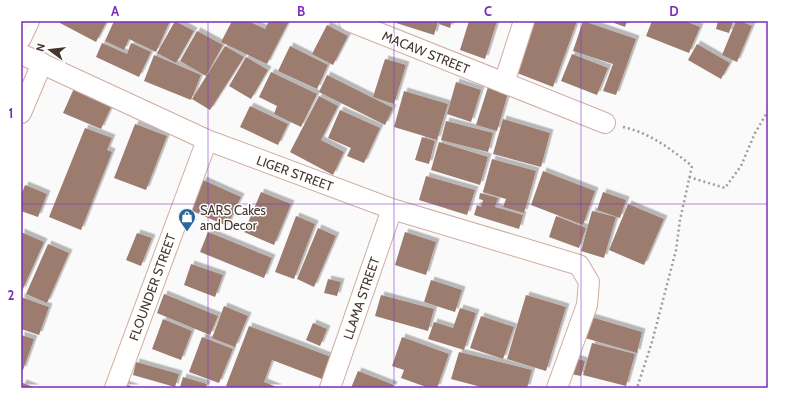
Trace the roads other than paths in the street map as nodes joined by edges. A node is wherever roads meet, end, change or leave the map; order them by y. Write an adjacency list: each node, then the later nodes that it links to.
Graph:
1 (29, 21): 4 (street)
2 (349, 21): 7 (street, MACAW STREET)
3 (524, 21): 7 (street)
4 (21, 38)
5 (21, 54): 6 (street, LIGER STREET)
6 (42, 63): 8 (street); 10 (street, LIGER STREET)
7 (504, 83): 9 (street, MACAW STREET)
8 (21, 113)
9 (605, 123)
10 (206, 140): 11 (street, LIGER STREET); 12 (street, FLOUNDER STREET)
11 (392, 209): 13 (street, LLAMA STREET); 14 (street, LIGER STREET)
12 (115, 388)
13 (330, 388)
14 (557, 388)

